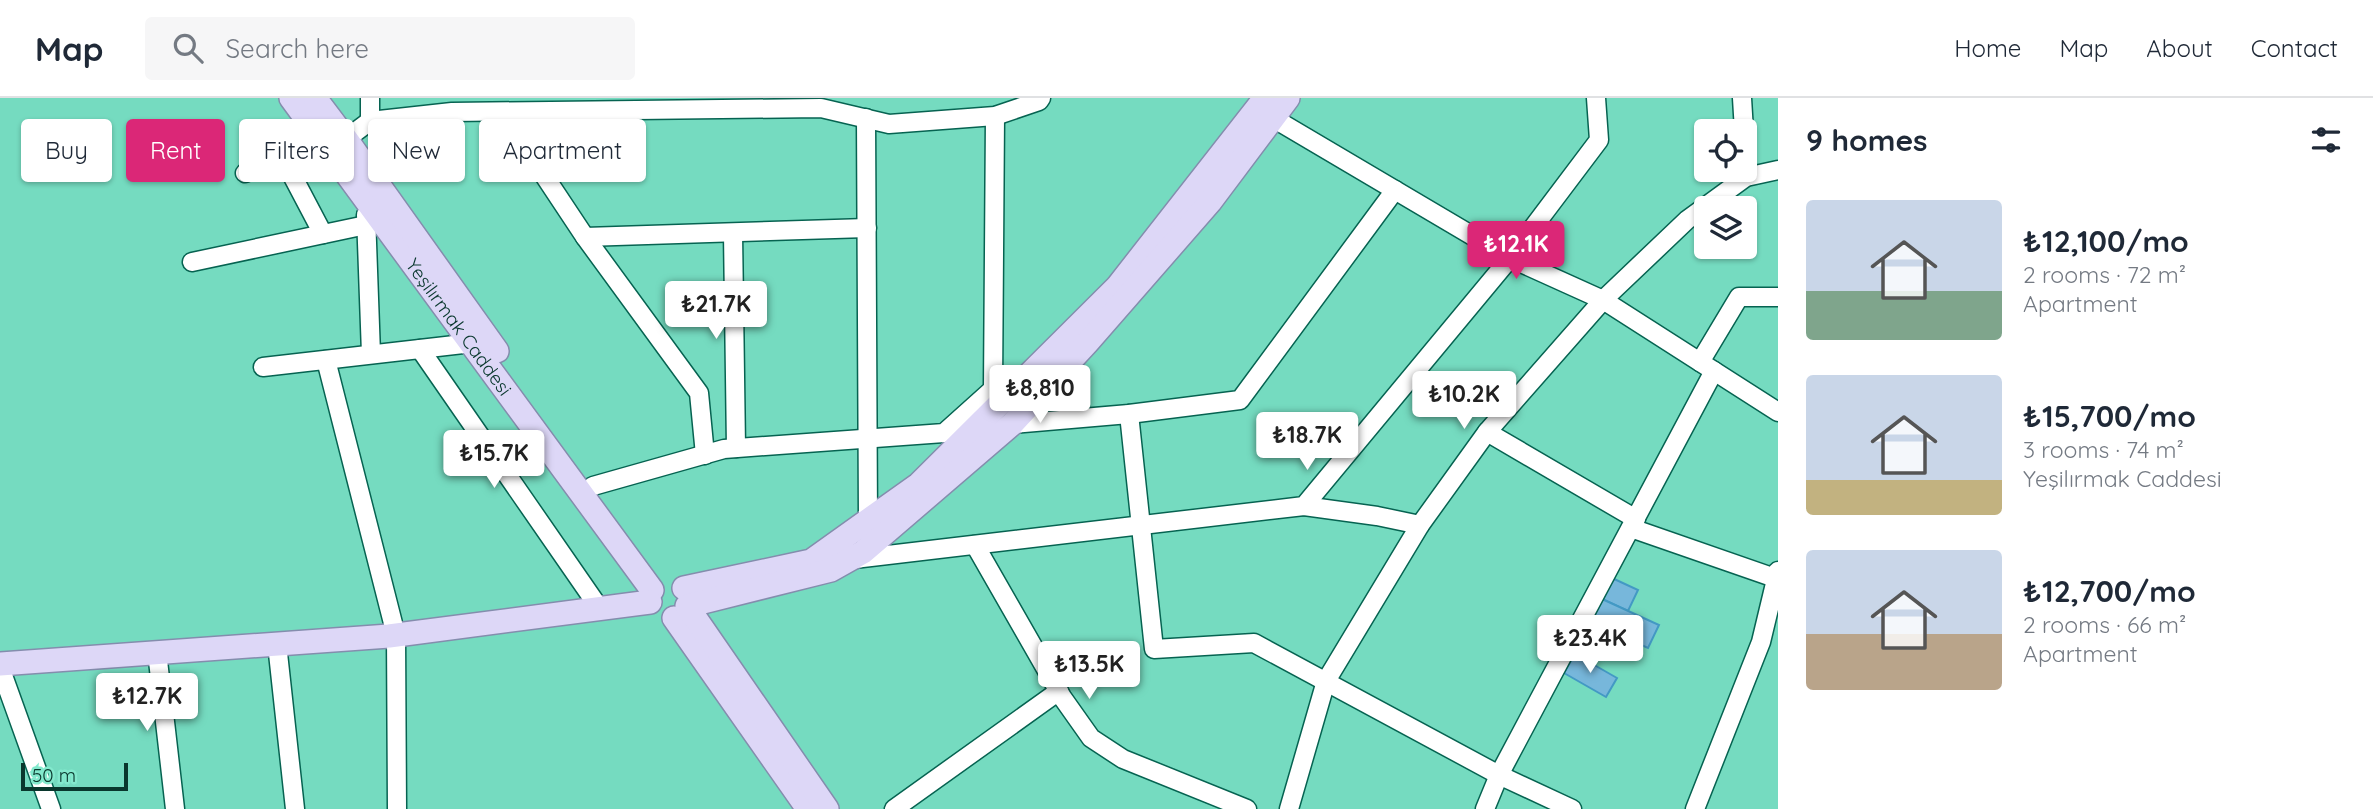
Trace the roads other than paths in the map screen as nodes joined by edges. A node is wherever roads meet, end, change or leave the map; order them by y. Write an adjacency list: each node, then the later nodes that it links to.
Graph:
1 (291, 98): 15 (main road, Yeşilırmak Caddesi)
2 (314, 98): 16 (main road, Yeşilırmak Caddesi)
3 (370, 98): 17 (street)
4 (1041, 98): 13 (street)
5 (1288, 98): 11 (main road)
6 (1596, 98): 33 (street)
7 (1742, 98): 19 (street)
8 (745, 103): 9 (street); 10 (street)
9 (632, 104): 12 (street)
10 (846, 105): 14 (street)
11 (1269, 108): 26 (street); 45 (main road); 52 (main road)
12 (502, 111): 18 (street); 32 (street)
13 (995, 116): 14 (street); 47 (street)
14 (866, 118): 29 (street)
15 (307, 119)
16 (330, 119)
17 (370, 119)
18 (390, 119)
19 (1743, 119)
20 (354, 150): 50 (main road, Yeşilırmak Caddesi)
21 (1778, 170): 22 (street)
22 (1757, 175)
23 (296, 182): 31 (street)
24 (353, 182): 27 (main road, Yeşilırmak Caddesi)
25 (1739, 182): 36 (street)
26 (1395, 190): 33 (street); 44 (street)
27 (365, 198): 28 (street); 37 (main road, Yeşilırmak Caddesi)
28 (366, 225): 31 (street); 39 (street)
29 (867, 228): 30 (street); 47 (street)
30 (733, 233): 32 (street); 48 (street)
31 (323, 234): 34 (street)
32 (585, 237): 49 (street)
33 (1510, 258): 36 (street); 51 (street)
34 (192, 262)
35 (1778, 297): 42 (street)
36 (1603, 300): 42 (street); 46 (street)
37 (472, 343): 38 (street); 59 (main road, Yeşilırmak Caddesi)
38 (420, 349): 39 (street); 60 (street)
39 (372, 354): 40 (street)
40 (326, 360): 41 (street); 61 (street)
41 (263, 367)
42 (1707, 367): 43 (street); 53 (street)
43 (1778, 412)
44 (1129, 414): 45 (street); 54 (street)
45 (1012, 424): 57 (main road)
46 (1487, 432): 53 (street); 55 (street)
47 (868, 439): 48 (street); 52 (street)
48 (736, 448): 49 (street)
49 (705, 455): 50 (street)
50 (593, 486): 59 (main road, Yeşilırmak Caddesi)
51 (1304, 506): 54 (street); 55 (street)
52 (868, 521): 59 (main road)
53 (1633, 523): 58 (street); 67 (street)
54 (1141, 525): 56 (street); 65 (street)
55 (1419, 525): 65 (street)
56 (975, 545): 57 (street); 66 (street)
57 (851, 559): 59 (main road)
58 (1777, 576): 79 (street)
59 (668, 598): 60 (main road); 72 (main road, Yeşilırmak Caddesi); 73 (main road, Yeşilırmak Caddesi)
60 (600, 609): 61 (main road)
61 (396, 635): 62 (main road); 71 (street)
62 (277, 644): 63 (main road); 70 (street)
63 (157, 652): 64 (main road); 69 (street)
64 (0, 665): 68 (street)
65 (1326, 681): 67 (street); 76 (street)
66 (1059, 691): 74 (street); 75 (street)
67 (1499, 775): 77 (street); 78 (street)
68 (51, 809)
69 (175, 809)
70 (295, 809)
71 (397, 809)
72 (808, 809)
73 (827, 809)
74 (894, 809)
75 (1247, 809)
76 (1289, 809)
77 (1485, 809)
78 (1572, 809)
79 (1695, 809)

